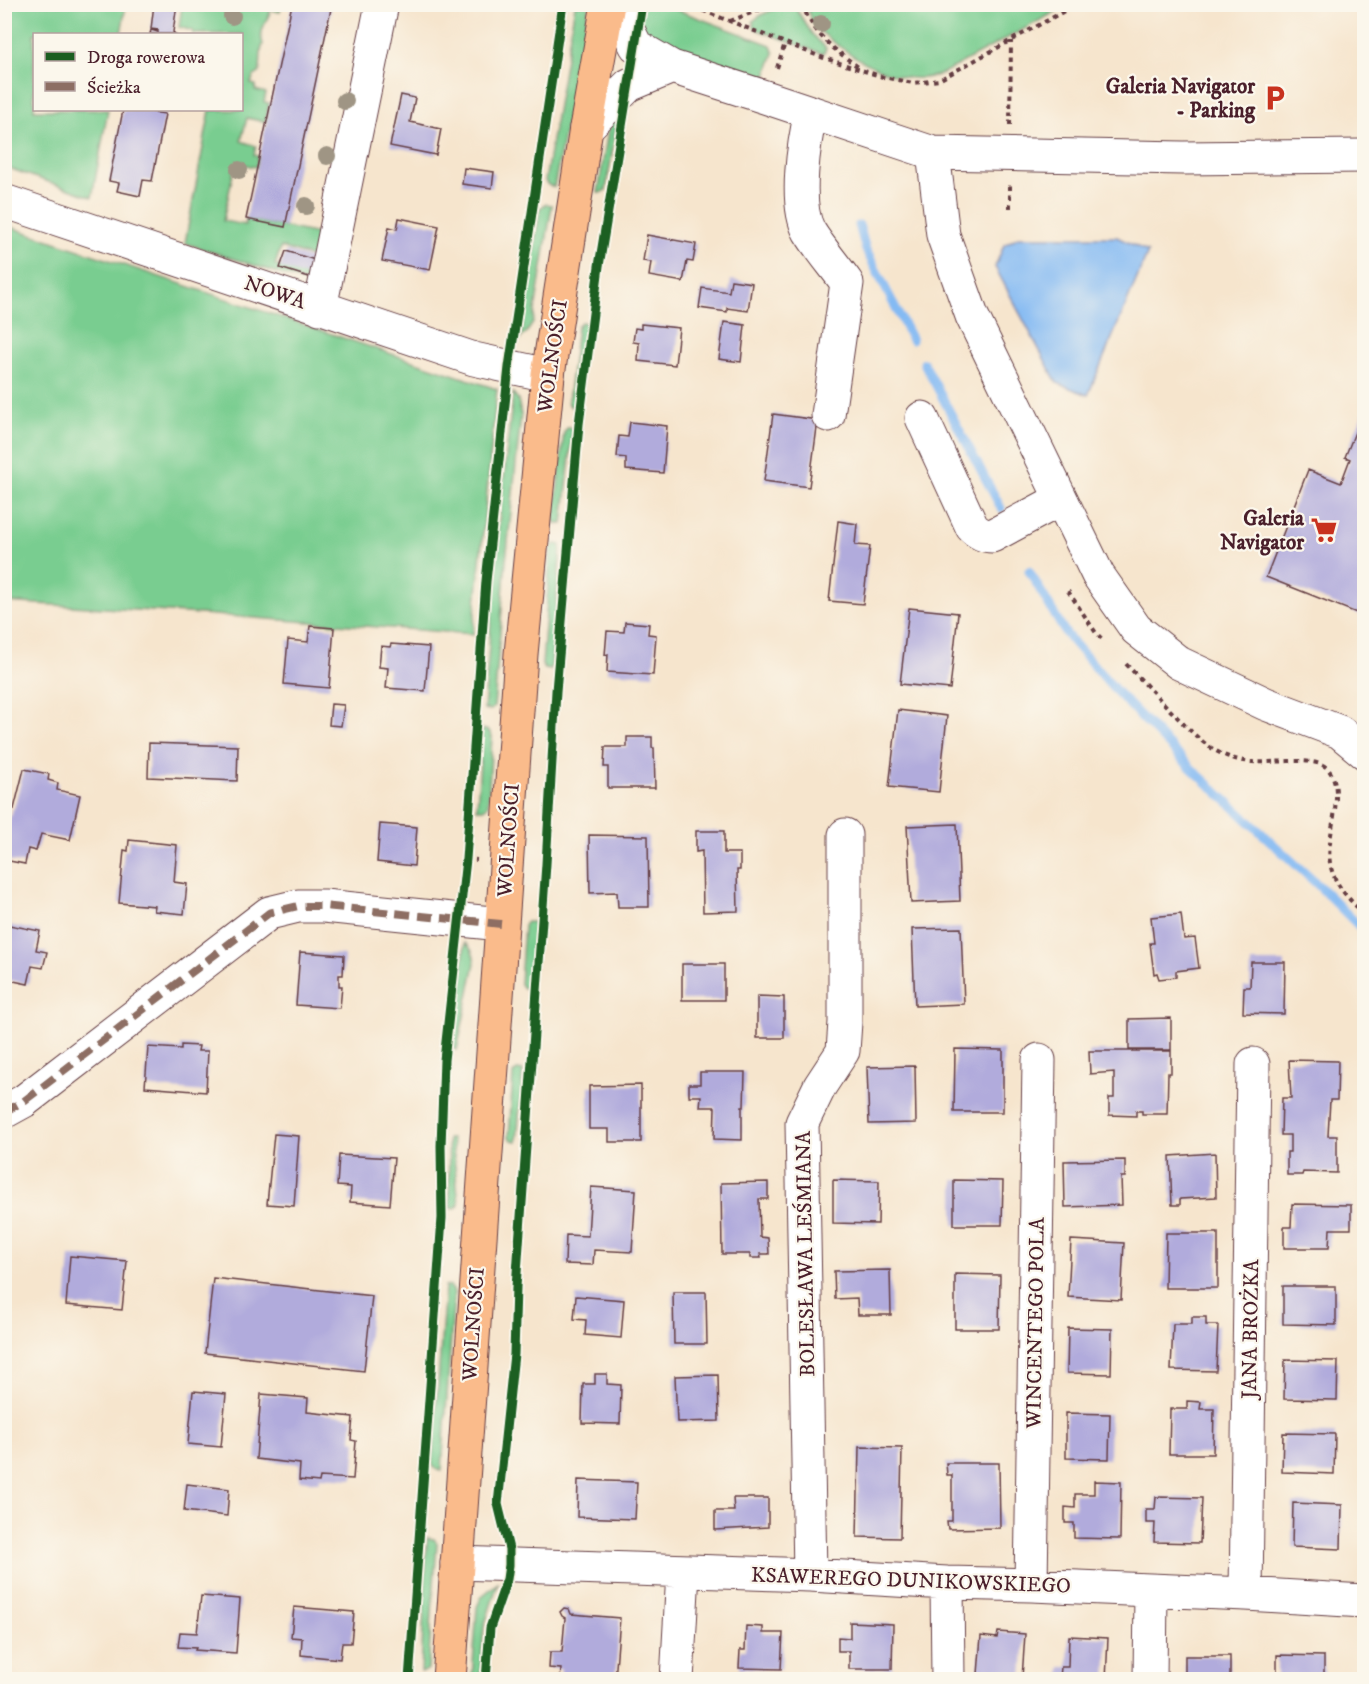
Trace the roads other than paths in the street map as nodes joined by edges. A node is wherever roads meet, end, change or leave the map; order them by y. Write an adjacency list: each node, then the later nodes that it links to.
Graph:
1 (382, 4): 10 (street)
2 (608, 4): 6 (main road, WOLNOŚCI)
3 (615, 4): 4 (street)
4 (672, 68): 5 (street); 6 (street)
5 (811, 112): 7 (street); 12 (street)
6 (586, 128): 11 (main road, WOLNOŚCI)
7 (933, 153): 8 (street); 14 (street)
8 (1365, 156)
9 (4, 201): 10 (street, NOWA)
10 (320, 308): 11 (street, NOWA)
11 (548, 375): 17 (main road, WOLNOŚCI)
12 (828, 415)
13 (922, 418): 14 (street)
14 (1060, 499): 15 (street)
15 (1365, 752)
16 (845, 836): 23 (street, BOLESŁAWA LEŚMIANA)
17 (501, 924): 20 (street); 21 (main road, WOLNOŚCI)
18 (1039, 1060): 25 (street, WINCENTEGO POLA)
19 (1253, 1064): 27 (street, JANA BROŻKA)
20 (4, 1112)
21 (457, 1563): 22 (street, KSAWEREGO DUNIKOWSKIEGO); 29 (main road, WOLNOŚCI)
22 (683, 1572): 23 (street, KSAWEREGO DUNIKOWSKIEGO); 30 (street)
23 (810, 1575): 24 (street, KSAWEREGO DUNIKOWSKIEGO)
24 (946, 1583): 25 (street, KSAWEREGO DUNIKOWSKIEGO); 31 (street)
25 (1032, 1585): 26 (street, KSAWEREGO DUNIKOWSKIEGO)
26 (1151, 1591): 27 (street, KSAWEREGO DUNIKOWSKIEGO); 32 (street)
27 (1246, 1594): 28 (street, KSAWEREGO DUNIKOWSKIEGO)
28 (1365, 1601)
29 (449, 1680)
30 (677, 1680)
31 (948, 1680)
32 (1150, 1680)

